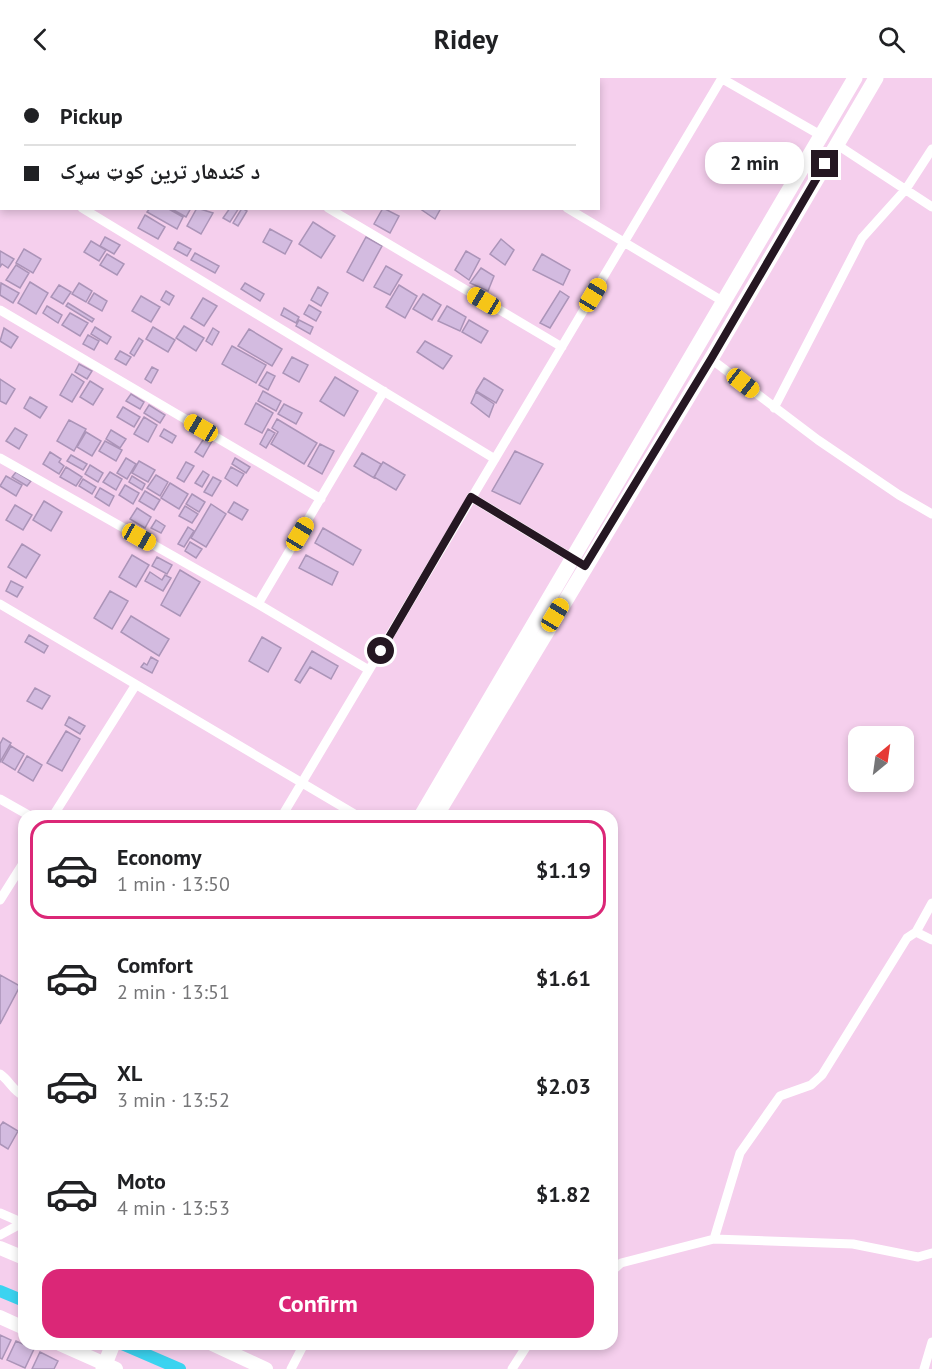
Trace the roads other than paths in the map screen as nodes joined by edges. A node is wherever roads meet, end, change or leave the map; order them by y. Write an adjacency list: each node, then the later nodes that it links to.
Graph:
1 (721, 78): 4 (street); 12 (street)
2 (855, 78): 4 (main road)
3 (876, 78): 5 (main road)
4 (822, 136): 13 (main road)
5 (836, 144): 7 (street); 16 (main road)
6 (932, 149): 7 (street)
7 (906, 189): 8 (street); 18 (street)
8 (932, 207)
9 (85, 210): 17 (street)
10 (331, 210): 15 (street)
11 (570, 210): 12 (street)
12 (624, 243): 13 (street); 15 (street)
13 (724, 302): 24 (main road)
14 (0, 310): 22 (street)
15 (562, 347): 20 (street)
16 (711, 359): 18 (street); 24 (main road)
17 (384, 391): 20 (street); 22 (street)
18 (774, 408): 23 (street)
19 (0, 458): 26 (street)
20 (495, 459): 21 (street)
21 (471, 497): 24 (street); 27 (street)
22 (321, 499): 26 (street)
23 (932, 514)
24 (579, 563): 35 (main road); 36 (main road)
25 (0, 604): 28 (street)
26 (258, 604): 27 (street)
27 (369, 670): 29 (street)
28 (135, 686): 29 (street); 32 (street)
29 (303, 783): 33 (street); 34 (street)
30 (0, 799): 31 (street)
31 (19, 810)
32 (57, 810)
33 (286, 810)
34 (348, 810)
35 (425, 810)
36 (439, 810)
37 (18, 872): 38 (street)
38 (0, 900)
39 (932, 903): 40 (street)
40 (916, 932): 41 (street); 48 (street)
41 (932, 940)
42 (0, 1074): 43 (street)
43 (18, 1092)
44 (0, 1212): 45 (street)
45 (18, 1221)
46 (18, 1226): 47 (street)
47 (0, 1235)
48 (714, 1239): 50 (street); 52 (street)
49 (0, 1248): 51 (street)
50 (932, 1253)
51 (18, 1256)
52 (618, 1266)
53 (0, 1317): 54 (street)
54 (18, 1325)
55 (932, 1342): 64 (street)
56 (77, 1350): 60 (street)
57 (228, 1350): 61 (street)
58 (301, 1350): 62 (street)
59 (524, 1350): 63 (street)
60 (107, 1361)
61 (266, 1369)
62 (291, 1369)
63 (512, 1369)
64 (924, 1369)

